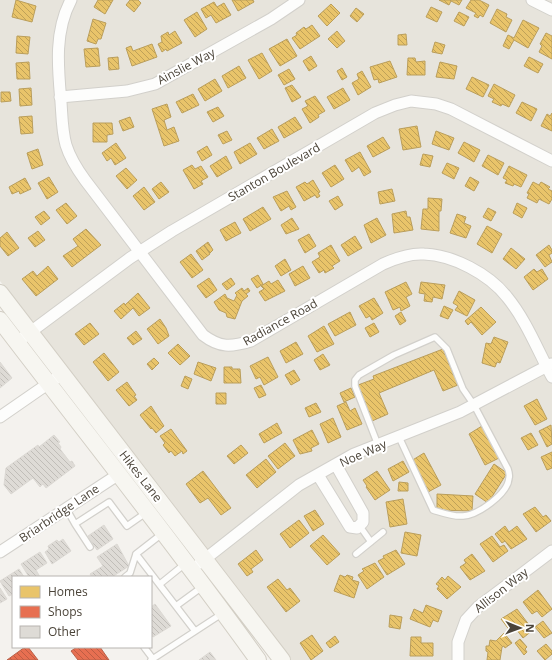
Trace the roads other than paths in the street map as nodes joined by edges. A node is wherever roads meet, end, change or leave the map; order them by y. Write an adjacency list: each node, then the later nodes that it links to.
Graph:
1 (70, 0): 5 (street, Radiance Road)
2 (299, 0): 5 (street, Ainslie Way)
3 (532, 0): 4 (street)
4 (552, 10)
5 (60, 97): 7 (street, Radiance Road)
6 (552, 161): 7 (street, Stanton Boulevard)
7 (140, 252): 10 (street, Stanton Boulevard); 12 (street, Radiance Road)
8 (0, 293): 10 (main road, Hikes Lane)
9 (0, 320): 11 (main road, Hikes Lane)
10 (30, 332): 11 (street, Stanton Boulevard); 13 (main road, Hikes Lane)
11 (17, 342): 15 (main road, Hikes Lane)
12 (549, 365): 14 (street, Radiance Road); 16 (street, Noe Way)
13 (62, 374): 15 (street); 35 (main road, Hikes Lane)
14 (552, 377)
15 (48, 384): 17 (street); 21 (main road, Hikes Lane)
16 (474, 405): 18 (street, Noe Way); 18 (lane); 19 (lane)
17 (0, 417)
18 (399, 437): 19 (street, Noe Way)
19 (378, 445): 20 (street, Noe Way)
20 (336, 465): 22 (street, Noe Way); 26 (street)
21 (119, 474): 23 (street, Briarbridge Lane); 24 (main road, Hikes Lane)
22 (318, 475): 26 (street); 35 (street, Noe Way)
23 (66, 508): 25 (lane); 31 (street, Briarbridge Lane)
24 (148, 512): 25 (lane); 27 (main road, Hikes Lane)
25 (75, 524): 30 (lane)
26 (359, 525): 29 (lane)
27 (163, 532): 33 (lane); 36 (main road, Hikes Lane)
28 (383, 532): 29 (lane)
29 (371, 542): 34 (lane)
30 (90, 547)
31 (1, 551)
32 (552, 551): 47 (street, Allison Way)
33 (136, 554): 37 (lane); 38 (lane)
34 (356, 554)
35 (206, 559): 36 (street, Noe Way); 46 (main road, Hikes Lane)
36 (189, 566): 38 (lane); 39 (main road, Hikes Lane)
37 (126, 576)
38 (160, 584): 40 (lane)
39 (204, 586): 40 (lane); 41 (main road, Hikes Lane)
40 (176, 606): 42 (lane)
41 (224, 613): 42 (lane); 45 (main road, Hikes Lane)
42 (195, 631): 44 (lane)
43 (145, 648): 44 (lane)
44 (152, 660)
45 (258, 660)
46 (282, 660)
47 (458, 660)

